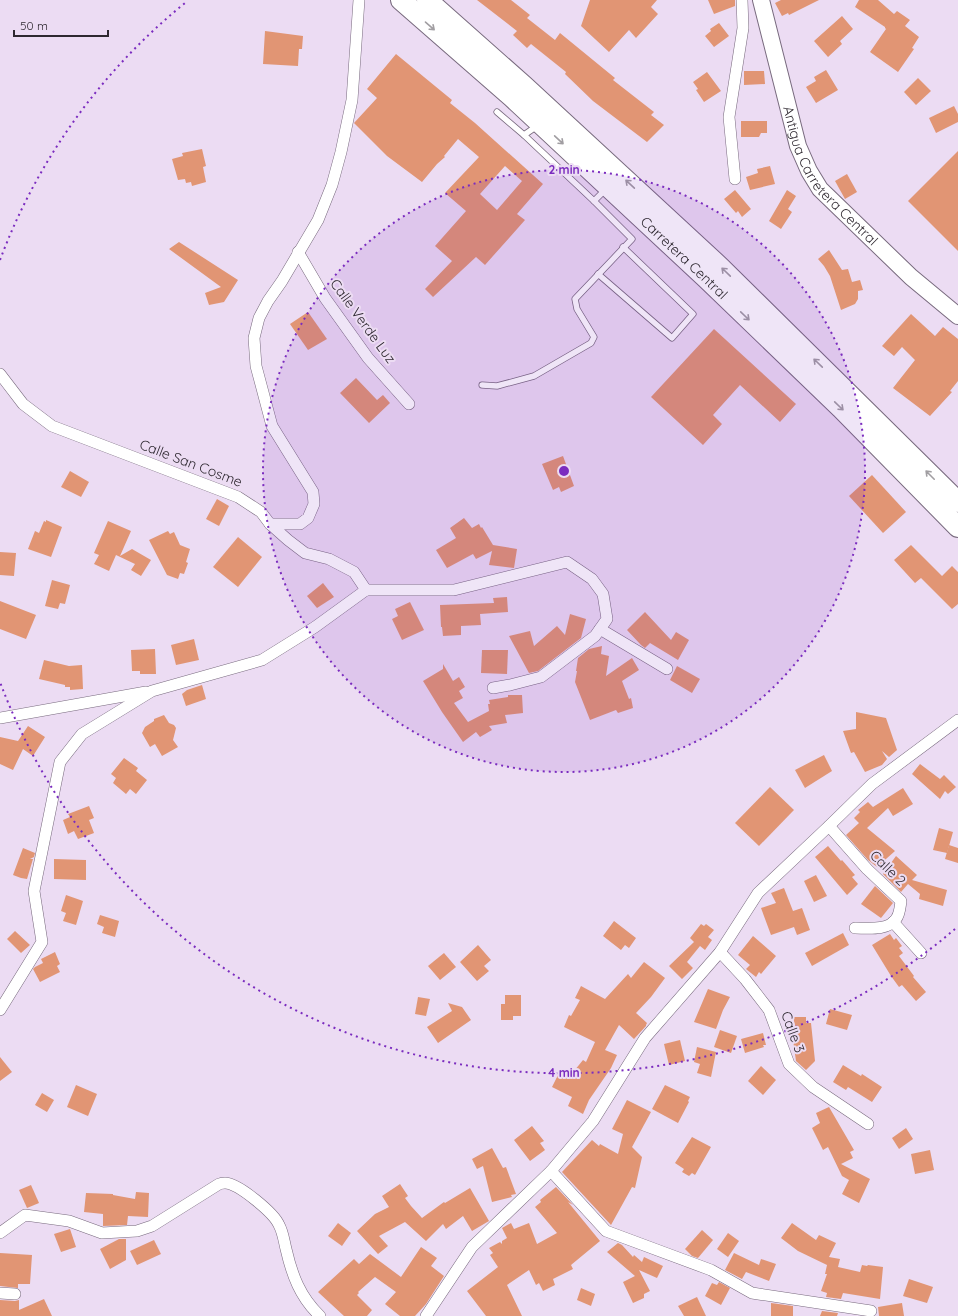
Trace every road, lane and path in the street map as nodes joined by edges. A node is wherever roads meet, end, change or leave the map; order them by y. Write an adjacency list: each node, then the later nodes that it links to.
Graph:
1 (359, 0): 13 (street)
2 (401, 0): 7 (highway, Carretera Central, one-way to 7)
3 (427, 0): 19 (highway, Carretera Central, one-way to 3)
4 (742, 0): 9 (street)
5 (761, 0): 15 (street, Antigua Carretera Central)
6 (497, 112): 8 (lane)
7 (540, 123): 8 (lane); 10 (highway, Carretera Central, one-way to 10)
8 (524, 136): 11 (lane)
9 (735, 179)
10 (608, 187): 11 (lane); 21 (highway, Carretera Central, one-way to 21)
11 (594, 201): 12 (lane)
12 (623, 248): 14 (lane); 14 (lane)
13 (298, 252): 18 (street, Calle Verde Luz); 20 (street)
14 (598, 274): 17 (lane)
15 (958, 316)
16 (0, 374): 20 (street, Calle San Cosme)
17 (482, 385)
18 (409, 404)
19 (958, 502)
20 (270, 524): 22 (street, Calle San Cosme)
21 (958, 527)
22 (366, 590): 23 (street); 26 (street)
23 (600, 629): 24 (street); 25 (street)
24 (667, 669)
25 (493, 688)
26 (152, 691): 27 (street); 34 (street)
27 (0, 718)
28 (958, 720): 29 (street)
29 (829, 826): 30 (street, Calle 2); 32 (street)
30 (893, 922): 31 (street); 33 (street)
31 (855, 928)
32 (720, 952): 35 (street, Calle 3); 36 (street)
33 (921, 953)
34 (0, 1010)
35 (868, 1124)
36 (551, 1171): 40 (street); 42 (street)
37 (0, 1233): 41 (street)
38 (0, 1293): 39 (street)
39 (15, 1294)
40 (871, 1311)
41 (320, 1316)
42 (426, 1316)

